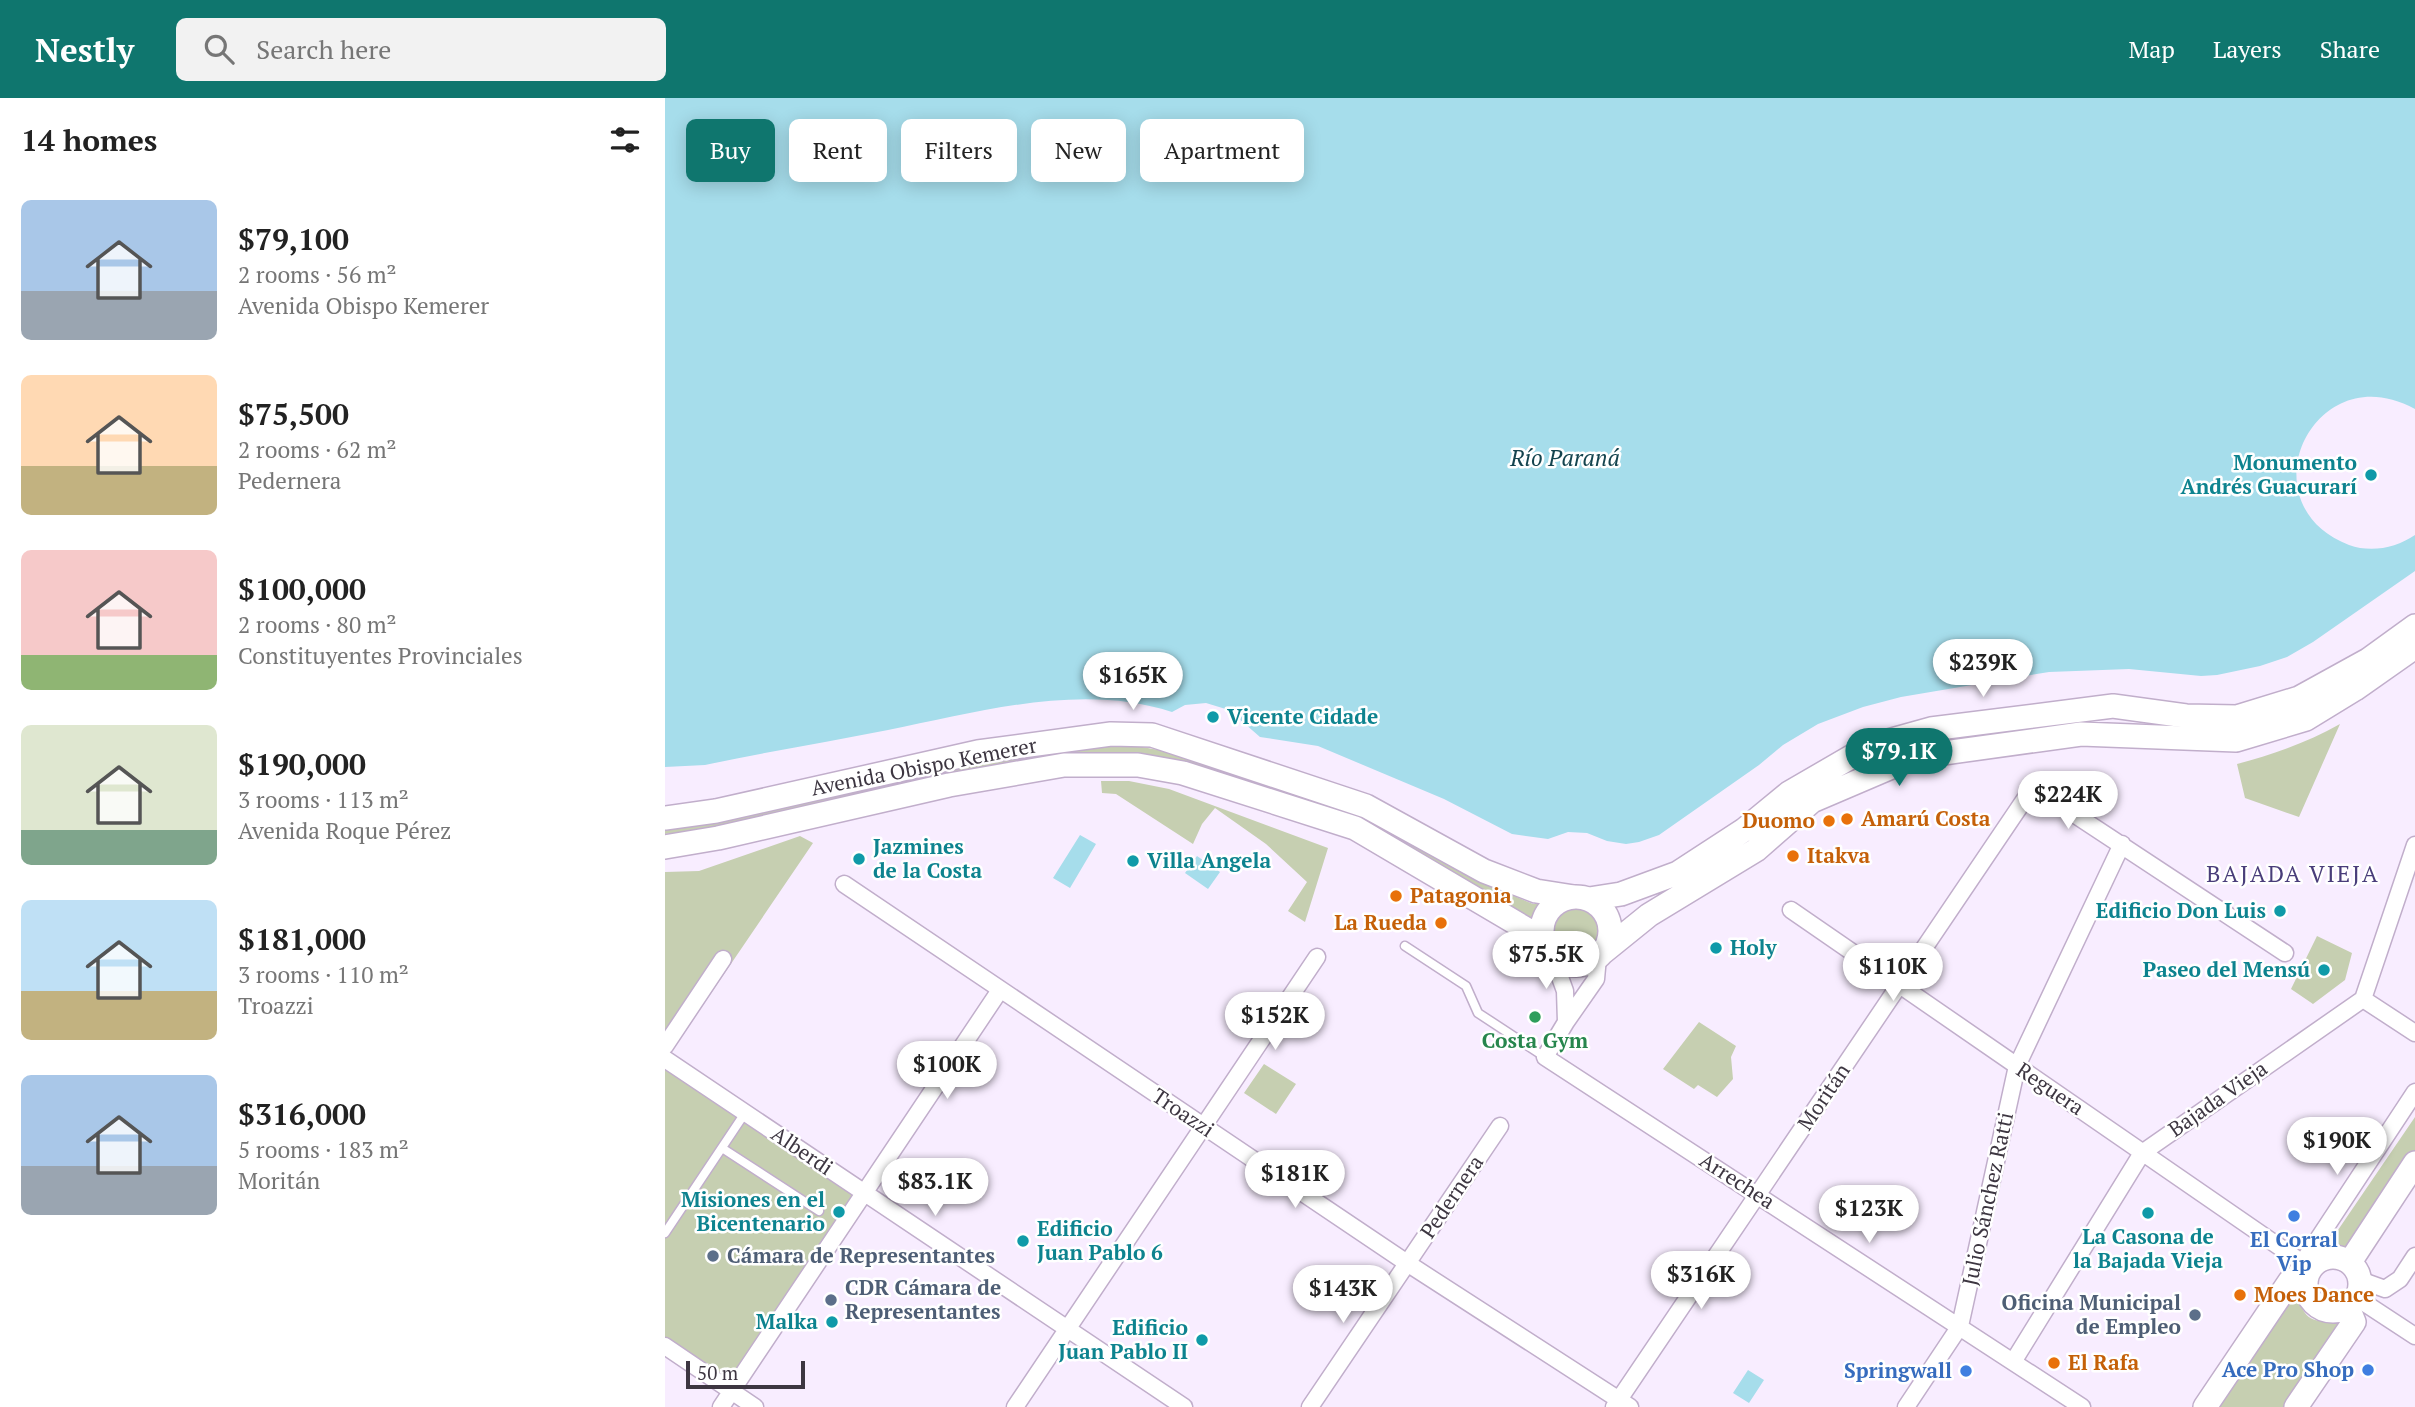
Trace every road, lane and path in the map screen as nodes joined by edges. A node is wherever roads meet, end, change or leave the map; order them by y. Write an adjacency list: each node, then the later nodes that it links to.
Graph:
1 (2415, 626): 8 (main road, Avenida Obispo Kemerer)
2 (2415, 647): 13 (main road)
3 (665, 818): 8 (main road, Avenida Obispo Kemerer)
4 (2122, 844): 12 (street); 16 (street, Moritán); 24 (street, Julio Sánchez Ratti)
5 (2415, 845): 18 (street)
6 (665, 847): 11 (main road, Avenida Obispo Kemerer)
7 (844, 884): 17 (street, Troazzi)
8 (1581, 898): 11 (main road, Avenida Obispo Kemerer); 13 (main road)
9 (1791, 910): 16 (street, Reguera)
10 (1405, 946): 22 (lane, Arrechea)
11 (1548, 947): 13 (main road, Avenida Obispo Kemerer); 19 (street)
12 (2285, 953)
13 (1600, 955): 19 (street)
14 (1317, 957): 27 (street)
15 (723, 959): 21 (street)
16 (1900, 985): 24 (street, Reguera); 33 (street, Moritán)
17 (1000, 989): 27 (street, Troazzi); 32 (street)
18 (2363, 999): 20 (street); 30 (street, Bajada Vieja)
19 (1566, 1022): 22 (street)
20 (2415, 1033)
21 (665, 1046)
22 (1545, 1057): 33 (street, Arrechea)
23 (665, 1059): 26 (street, Alberdi)
24 (2017, 1066): 30 (street, Reguera); 42 (street, Julio Sánchez Ratti)
25 (2415, 1092): 38 (street)
26 (745, 1113): 29 (lane); 32 (street, Alberdi)
27 (1203, 1126): 37 (street, Troazzi); 43 (street)
28 (1500, 1126): 37 (street, Pedernera)
29 (722, 1147): 34 (lane); 35 (lane)
30 (2142, 1153): 38 (street, Reguera); 46 (street, Bajada Vieja)
31 (2415, 1163): 39 (main road)
32 (864, 1193): 43 (street, Alberdi); 47 (street)
33 (1758, 1195): 42 (street, Arrechea); 48 (street, Moritán)
34 (819, 1211)
35 (665, 1233)
36 (2415, 1256): 40 (street)
37 (1407, 1263): 48 (street, Troazzi); 53 (street, Pedernera)
38 (2302, 1272): 39 (main road); 39 (main road); 56 (main road)
39 (2354, 1287): 40 (street); 41 (street); 57 (main road)
40 (2385, 1289): 41 (street)
41 (2382, 1314): 44 (street)
42 (1960, 1326): 46 (street, Arrechea); 54 (street)
43 (1067, 1329): 51 (street); 52 (street, Alberdi)
44 (2415, 1336)
45 (665, 1346): 47 (street)
46 (2013, 1362): 55 (street, Arrechea)
47 (732, 1391): 49 (street); 50 (street)
48 (1621, 1405)
49 (721, 1407)
50 (755, 1407)
51 (1015, 1407)
52 (1184, 1407)
53 (1310, 1407)
54 (1906, 1407)
55 (2082, 1407)
56 (2205, 1407)
57 (2296, 1407)

